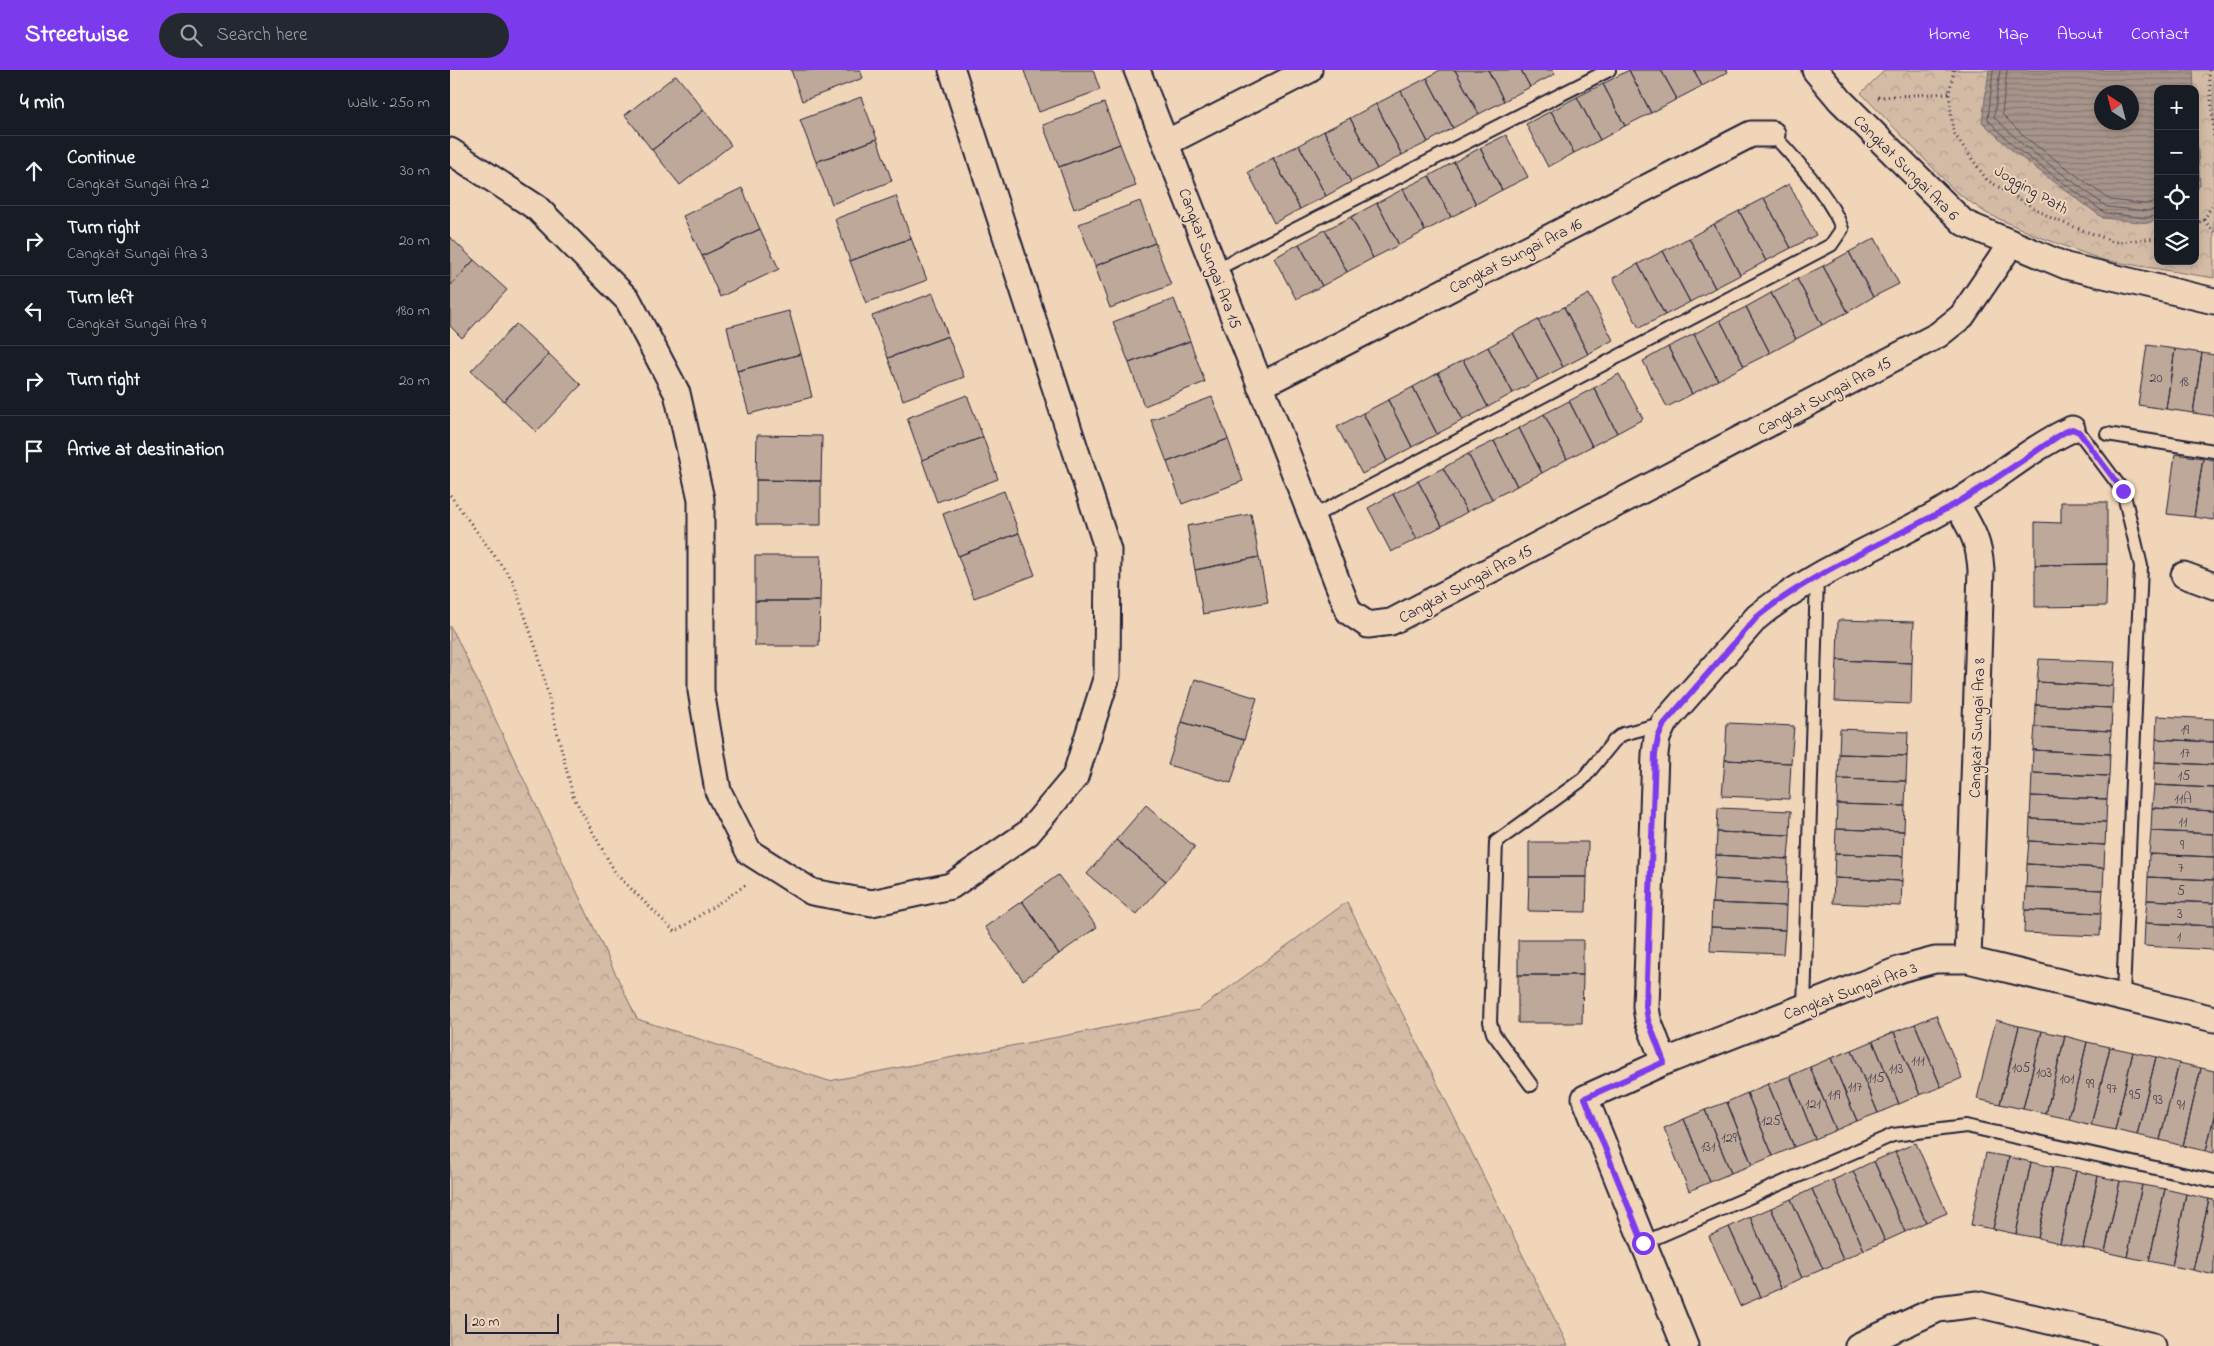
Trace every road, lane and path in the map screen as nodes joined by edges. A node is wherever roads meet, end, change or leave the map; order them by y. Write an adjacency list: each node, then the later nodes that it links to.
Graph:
1 (952, 70): 13 (street)
2 (1137, 70): 12 (street, Cangkat Sungai Ara 15)
3 (1309, 70): 12 (street)
4 (1610, 70): 20 (lane)
5 (1815, 70): 9 (street, Cangkat Sungai Ara 6)
6 (1954, 70): 8 (path, Jogging Path)
7 (2208, 70): 11 (path)
8 (1949, 93): 9 (path); 18 (path, Jogging Path)
9 (1840, 100): 19 (street, Cangkat Sungai Ara 6)
10 (1772, 134): 22 (street, Cangkat Sungai Ara 16); 28 (lane)
11 (2214, 138)
12 (1166, 143): 20 (street, Cangkat Sungai Ara 15)
13 (450, 151)
14 (2214, 202): 15 (path)
15 (2204, 220): 16 (path); 17 (path)
16 (2199, 222)
17 (2214, 232)
18 (2154, 238)
19 (2011, 244): 21 (street, Cangkat Sungai Ara 6); 28 (street, Cangkat Sungai Ara 15)
20 (1216, 270): 22 (street, Cangkat Sungai Ara 15)
21 (2214, 301)
22 (1260, 386): 28 (street, Cangkat Sungai Ara 15)
23 (2072, 429): 27 (street); 35 (lane)
24 (2107, 434): 25 (lane)
25 (2214, 451)
26 (450, 495): 33 (path)
27 (1956, 503): 30 (street); 34 (street, Cangkat Sungai Ara 8)
28 (1312, 517)
29 (2184, 575): 31 (street)
30 (1817, 578): 32 (street); 36 (lane)
31 (2214, 586)
32 (1664, 724): 38 (street); 39 (lane)
33 (748, 884)
34 (1968, 960): 35 (street, Cangkat Sungai Ara 3); 36 (street, Cangkat Sungai Ara 3)
35 (2123, 996): 37 (street, Cangkat Sungai Ara 3)
36 (1804, 1007): 38 (street, Cangkat Sungai Ara 3)
37 (2214, 1019)
38 (1664, 1062): 41 (street, Cangkat Sungai Ara 3)
39 (1531, 1085)
40 (2214, 1181): 41 (lane)
41 (1643, 1243): 42 (street)
42 (1685, 1346)
43 (1858, 1346): 44 (street)
44 (2153, 1346)

